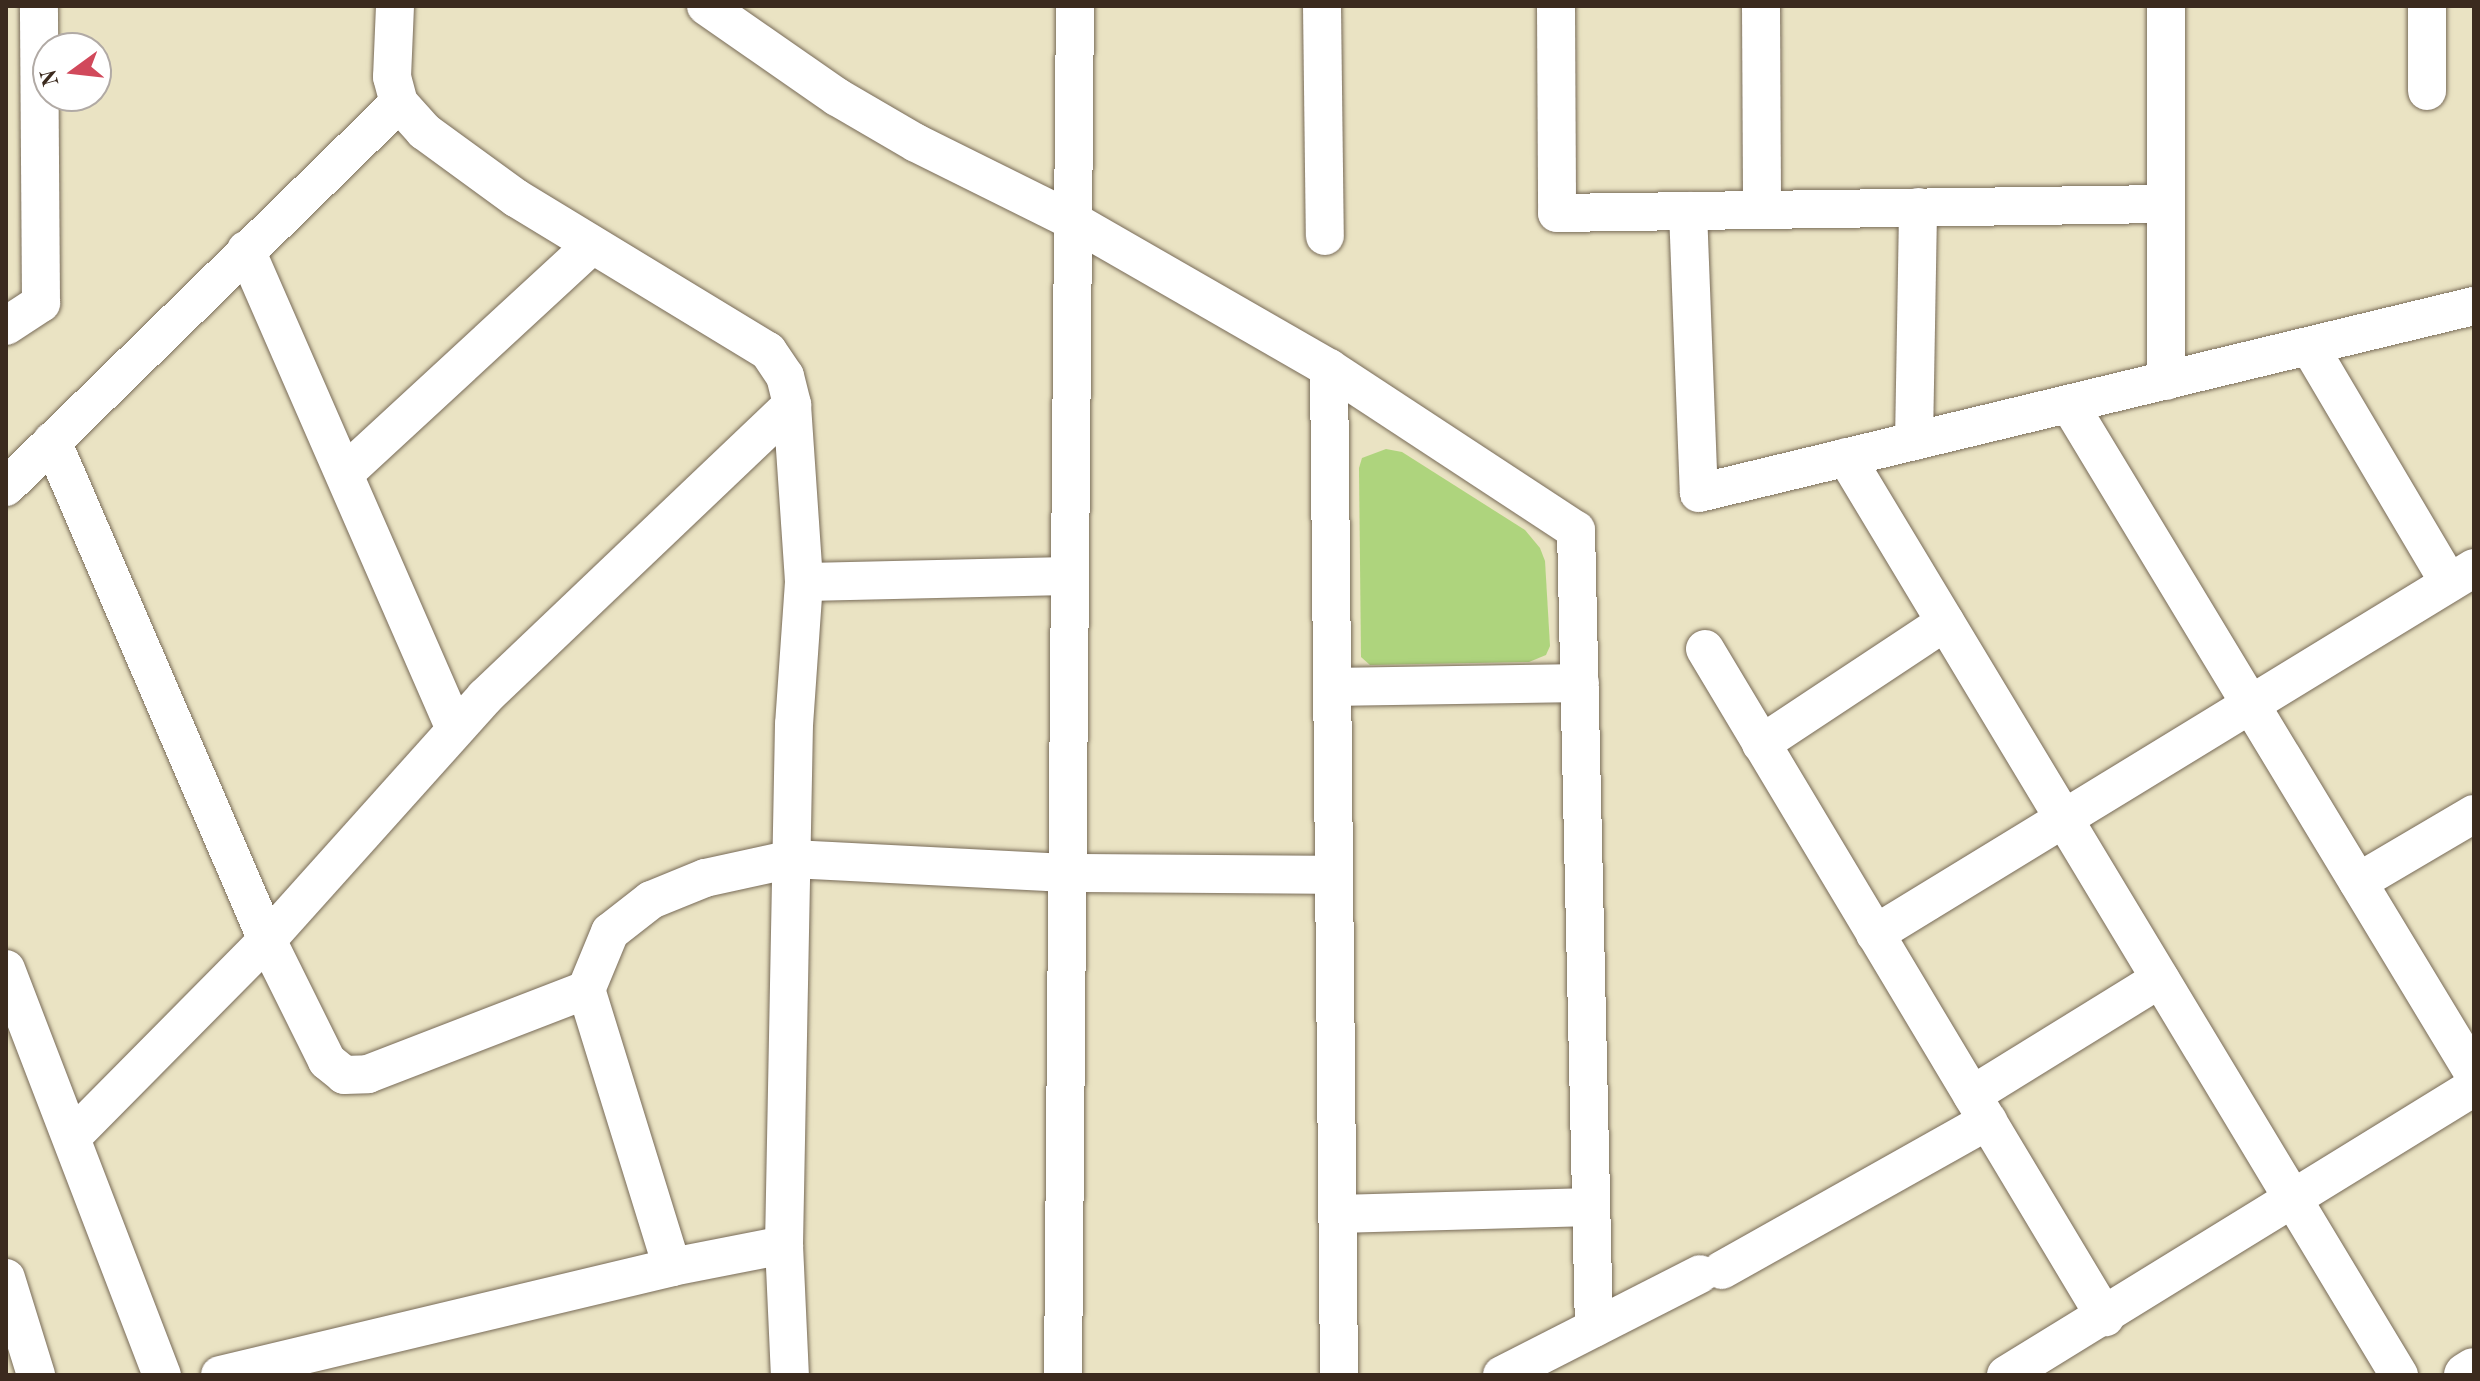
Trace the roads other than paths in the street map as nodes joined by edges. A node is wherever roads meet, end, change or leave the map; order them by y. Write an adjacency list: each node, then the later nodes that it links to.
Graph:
1 (39, 6): 21 (street)
2 (395, 6): 11 (street)
3 (706, 6): 16 (street)
4 (1075, 6): 16 (street)
5 (1322, 6): 17 (street)
6 (1556, 6): 15 (street)
7 (1761, 6): 14 (street)
8 (2166, 6): 12 (street)
9 (2427, 6): 10 (street)
10 (2427, 91)
11 (399, 103): 18 (street); 19 (street)
12 (2166, 204): 13 (street); 24 (street)
13 (1918, 207): 14 (street); 28 (street)
14 (1762, 209): 15 (street)
15 (1688, 211): 29 (street)
16 (1073, 221): 23 (street); 32 (street)
17 (1325, 236)
18 (592, 245): 26 (street); 30 (street)
19 (246, 250): 27 (street); 30 (street)
20 (2474, 306): 22 (street)
21 (6, 326)
22 (2309, 346): 24 (street); 33 (street)
23 (1329, 368): 37 (street); 38 (street)
24 (2166, 381): 25 (street)
25 (2069, 404): 28 (street); 39 (street)
26 (792, 405): 34 (street); 40 (street)
27 (52, 441): 31 (street); 49 (street)
28 (1914, 441): 29 (street)
29 (1846, 457): 35 (street)
30 (345, 473): 40 (street)
31 (6, 487)
32 (1070, 576): 34 (street); 45 (street)
33 (2462, 576): 39 (street)
34 (804, 582): 44 (street)
35 (1945, 622): 41 (street); 43 (street)
36 (1705, 649): 41 (street)
37 (1580, 683): 38 (street); 58 (street)
38 (1333, 687): 46 (street)
39 (2250, 705): 43 (street); 47 (street)
40 (455, 729): 49 (street)
41 (1761, 744): 48 (street)
42 (2474, 814): 47 (street)
43 (2063, 819): 48 (street); 51 (street)
44 (792, 859): 45 (street); 52 (street); 60 (street)
45 (1067, 873): 46 (street); 70 (street)
46 (1334, 875): 59 (street)
47 (2358, 882): 53 (street)
48 (1875, 934): 55 (street)
49 (267, 940): 52 (street); 56 (street)
50 (6, 969): 56 (street)
51 (2160, 979): 55 (street); 57 (street)
52 (586, 990): 61 (street)
53 (2474, 1074)
54 (2474, 1087): 57 (street)
55 (1980, 1108): 63 (street); 64 (street)
56 (74, 1135): 67 (street)
57 (2294, 1202): 63 (street); 74 (street)
58 (1591, 1207): 59 (street); 64 (street)
59 (1338, 1214): 71 (street)
60 (784, 1245): 61 (street); 69 (street)
61 (672, 1267): 68 (street)
62 (6, 1278): 66 (street)
63 (2105, 1317): 73 (street)
64 (1594, 1328): 72 (street)
65 (2474, 1370): 75 (main road)
66 (36, 1375)
67 (162, 1375)
68 (220, 1375)
69 (790, 1375)
70 (1063, 1375)
71 (1339, 1375)
72 (1502, 1375)
73 (2006, 1375)
74 (2399, 1375)
75 (2466, 1375)

